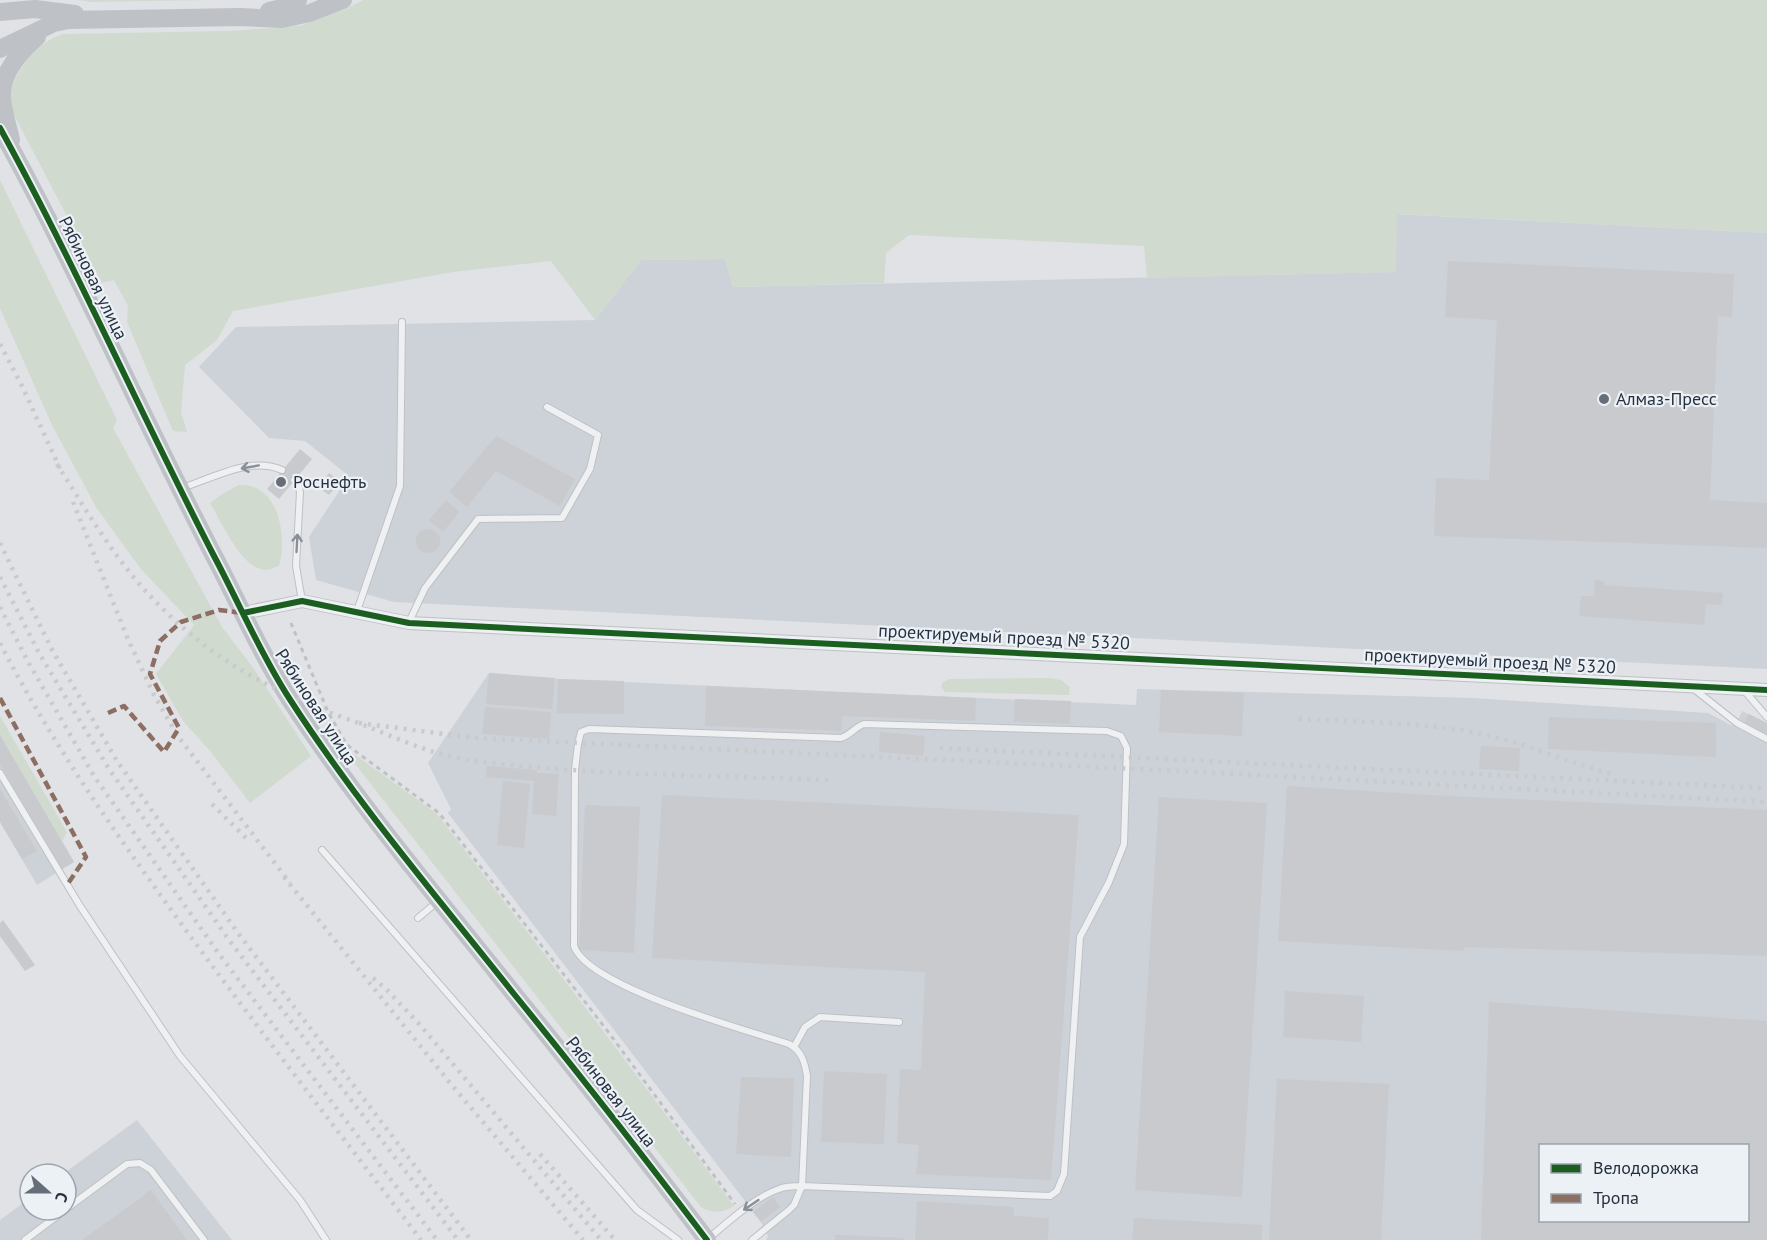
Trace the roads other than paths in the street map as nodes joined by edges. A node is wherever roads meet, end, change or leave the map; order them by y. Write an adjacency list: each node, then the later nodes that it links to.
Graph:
1 (49, 0): 5 (street)
2 (298, 0): 6 (street)
3 (343, 0): 6 (street)
4 (0, 12): 5 (street)
5 (91, 15): 7 (street)
6 (240, 17): 7 (street)
7 (112, 19): 8 (street)
8 (49, 26): 9 (street); 11 (street)
9 (0, 49)
10 (0, 128): 11 (street, Рябиновая улица)
11 (13, 151): 16 (street, Рябиновая улица)
12 (402, 322): 18 (lane)
13 (547, 407): 20 (lane)
14 (282, 470): 16 (lane, one-way to 16)
15 (294, 480): 17 (lane, one-way to 15)
16 (179, 489): 19 (street, Рябиновая улица)
17 (302, 601): 18 (street, проектируемый проезд № 5320); 19 (street, проектируемый проезд № 5320)
18 (357, 611): 20 (street, проектируемый проезд № 5320)
19 (243, 613): 28 (street, Рябиновая улица)
20 (408, 623): 21 (street, проектируемый проезд № 5320)
21 (1691, 686): 22 (street, проектируемый проезд № 5320); 25 (lane)
22 (1742, 689): 23 (street, проектируемый проезд № 5320); 24 (lane)
23 (1767, 690)
24 (1767, 717)
25 (1767, 739)
26 (0, 773): 37 (lane)
27 (322, 850): 38 (lane)
28 (439, 900): 29 (lane); 39 (street, Рябиновая улица)
29 (418, 918)
30 (899, 1022): 31 (lane)
31 (794, 1047): 32 (lane); 32 (lane)
32 (802, 1186): 39 (lane, one-way to 39); 40 (lane)
33 (78, 1201): 36 (lane)
34 (50, 1222): 35 (lane)
35 (25, 1240)
36 (204, 1240)
37 (326, 1240)
38 (678, 1240)
39 (707, 1240)
40 (752, 1240)

